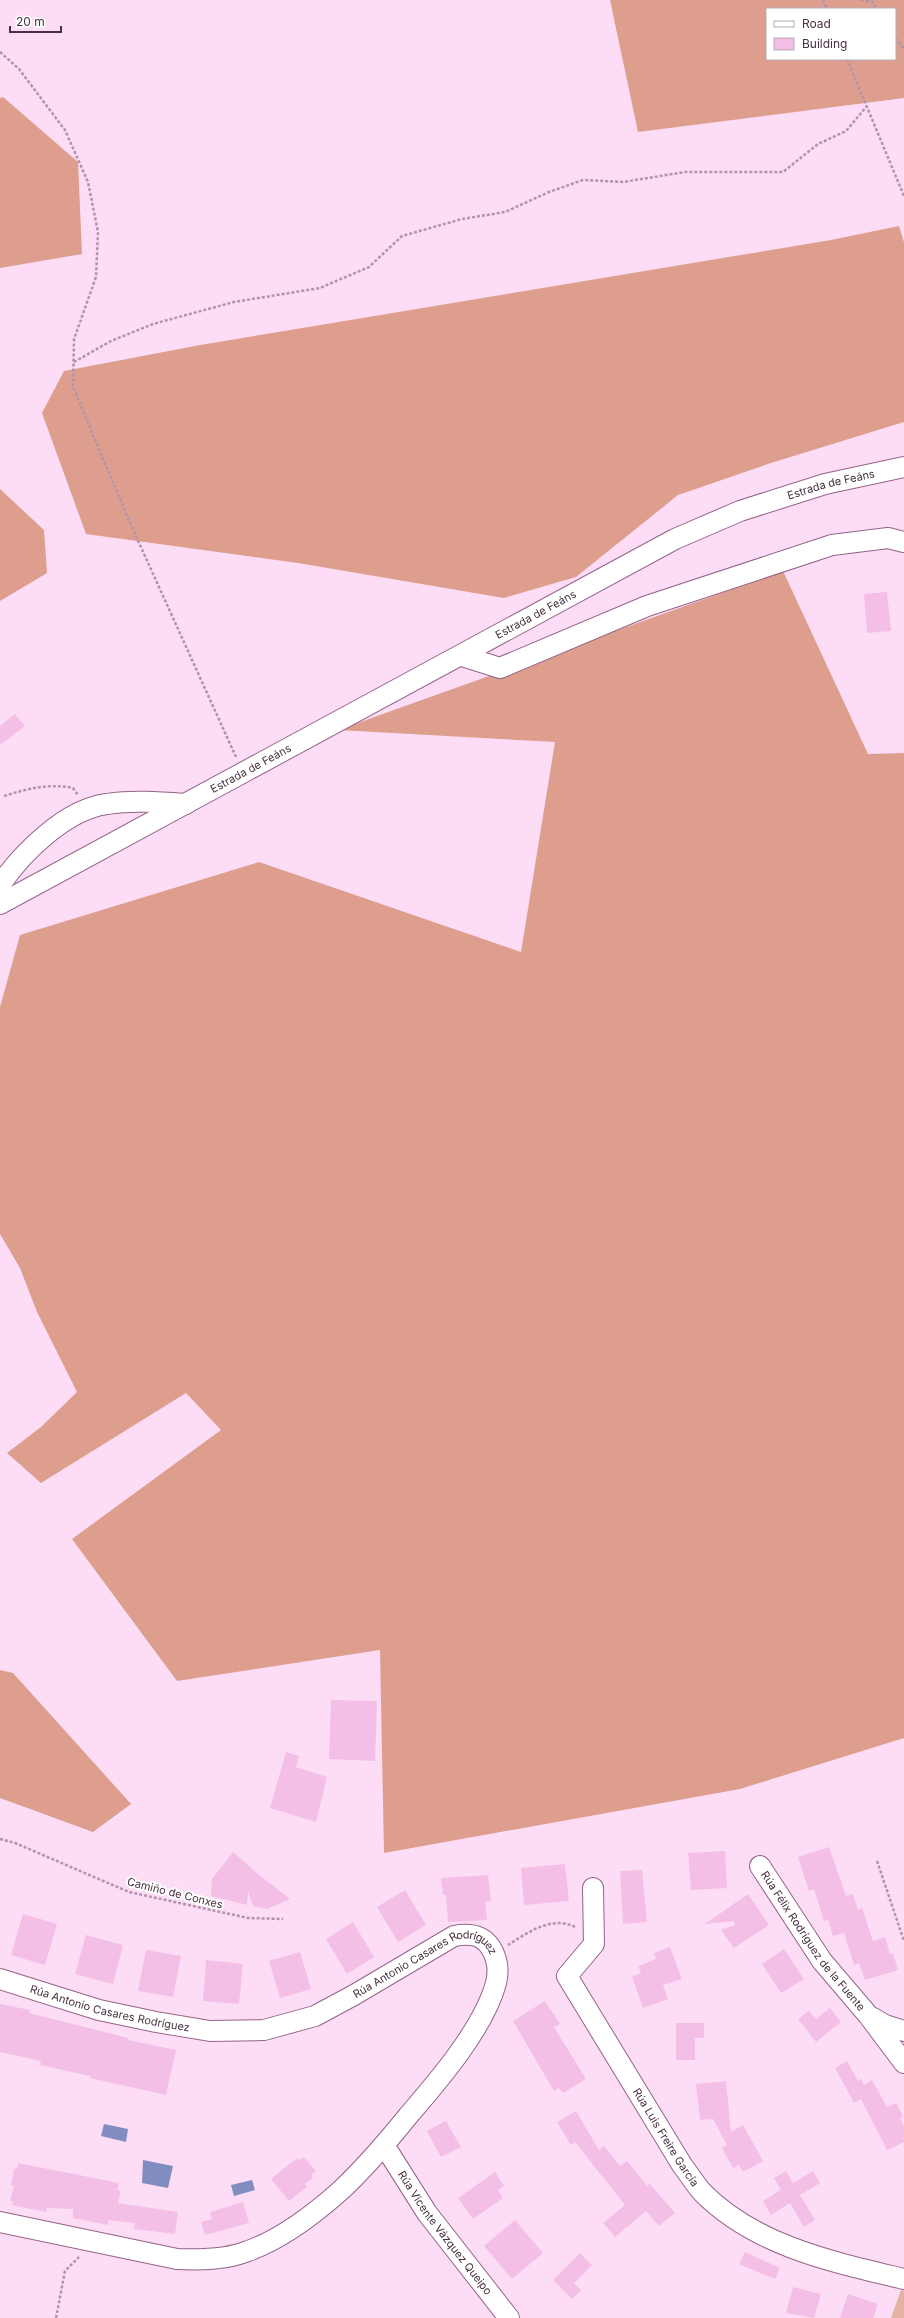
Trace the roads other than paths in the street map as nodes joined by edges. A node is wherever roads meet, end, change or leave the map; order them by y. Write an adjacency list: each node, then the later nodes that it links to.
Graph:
1 (904, 467): 3 (street, Estrada de Feáns)
2 (904, 542): 3 (street)
3 (462, 656): 4 (street, Estrada de Feáns)
4 (186, 804): 5 (street); 6 (street, Estrada de Feáns)
5 (0, 885)
6 (0, 904)
7 (760, 1866): 10 (street, Rúa Félix Rodríguez de la Fuente)
8 (593, 1888): 15 (street, Rúa Luis Freire García)
9 (0, 1979): 13 (street, Rúa Antonio Casares Rodríguez)
10 (868, 2015): 11 (street, Rúa Félix Rodríguez de la Fuente); 12 (street, Rúa Félix Rodríguez de la Fuente)
11 (904, 2031)
12 (901, 2053)
13 (384, 2144): 14 (street, Rúa Antonio Casares Rodríguez); 16 (street, Rúa Vicente Vázquez Queipo)
14 (0, 2222)
15 (904, 2279)
16 (509, 2318)

